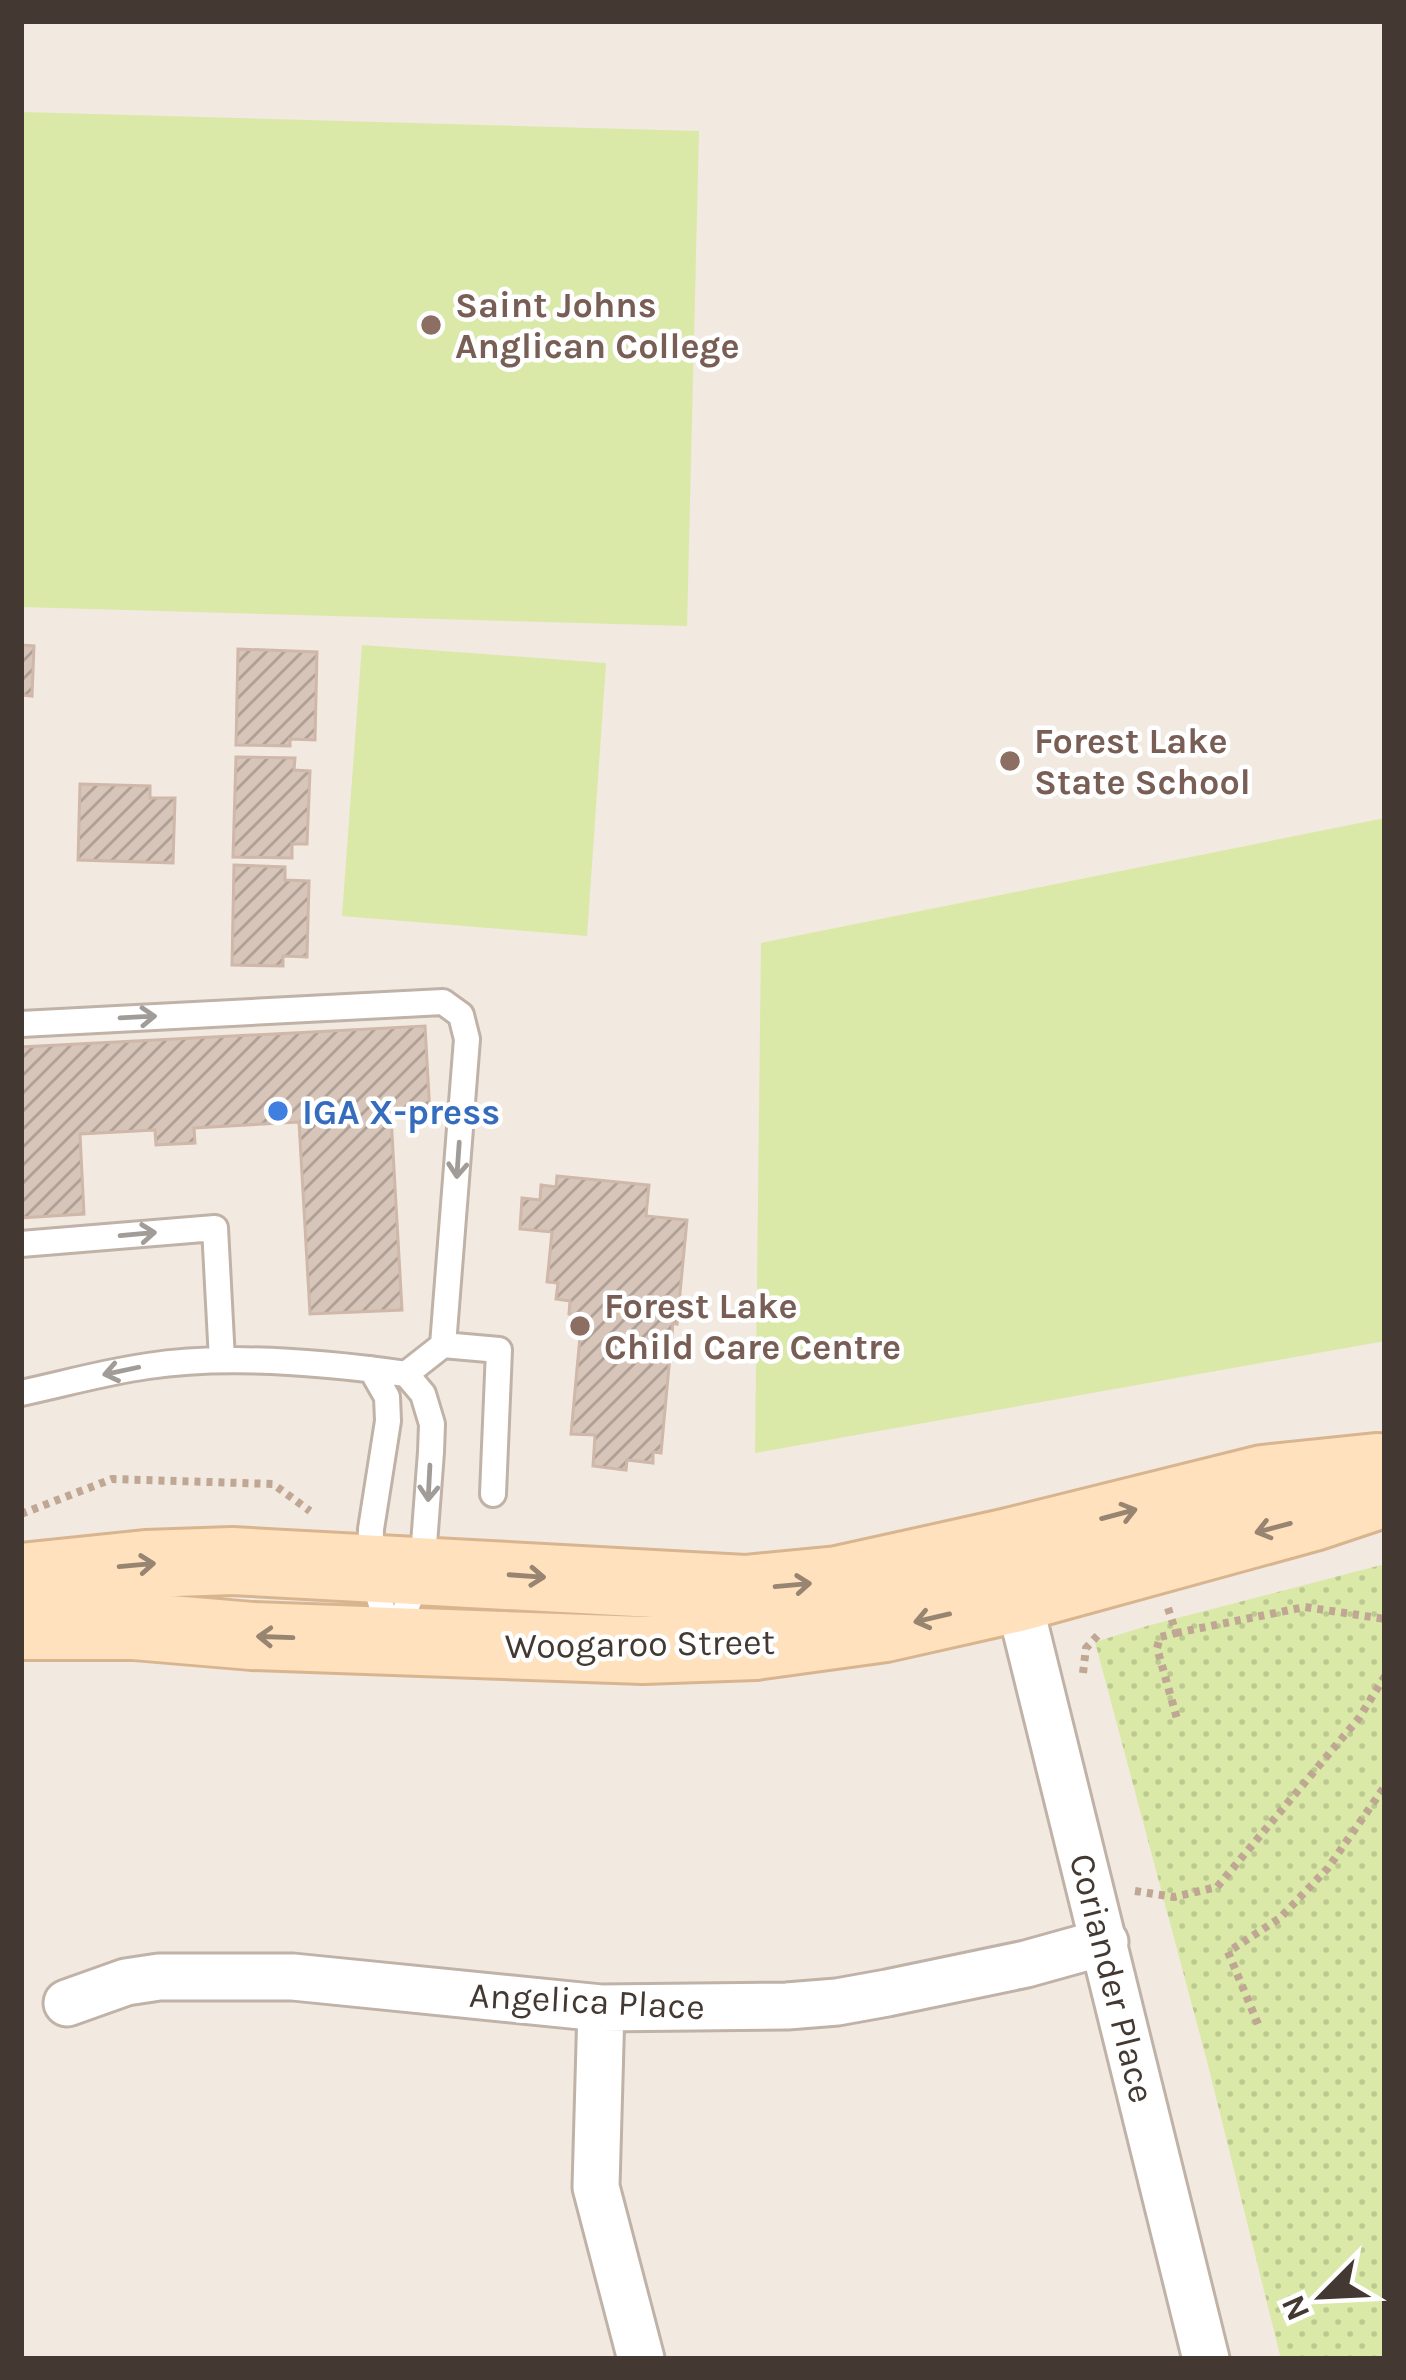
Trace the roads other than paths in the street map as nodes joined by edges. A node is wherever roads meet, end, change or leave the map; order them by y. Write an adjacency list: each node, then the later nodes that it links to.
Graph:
1 (21, 1024): 3 (lane, one-way to 3)
2 (21, 1244): 4 (lane, one-way to 4)
3 (443, 1345): 6 (lane); 10 (lane)
4 (222, 1360): 5 (lane); 7 (lane, one-way to 7)
5 (371, 1369): 6 (lane); 11 (lane)
6 (406, 1374): 11 (lane, one-way to 11)
7 (21, 1393)
8 (1385, 1466): 12 (main road, Woogaroo Street, one-way to 8)
9 (1385, 1493): 12 (main road, Woogaroo Street, one-way to 12)
10 (493, 1494)
11 (388, 1555): 12 (main road, Woogaroo Street, one-way to 12); 13 (main road, Woogaroo Street, one-way to 11); 15 (lane); 15 (lane)
12 (1012, 1571): 15 (main road, Woogaroo Street, one-way to 15); 16 (street, Coriander Place)
13 (21, 1576)
14 (39, 1630): 15 (main road, Woogaroo Street, one-way to 14)
15 (392, 1641)
16 (1105, 1942): 18 (street, Angelica Place); 20 (street, Coriander Place)
17 (67, 2003): 18 (street, Angelica Place)
18 (601, 2008): 19 (street)
19 (641, 2359)
20 (1206, 2359)

